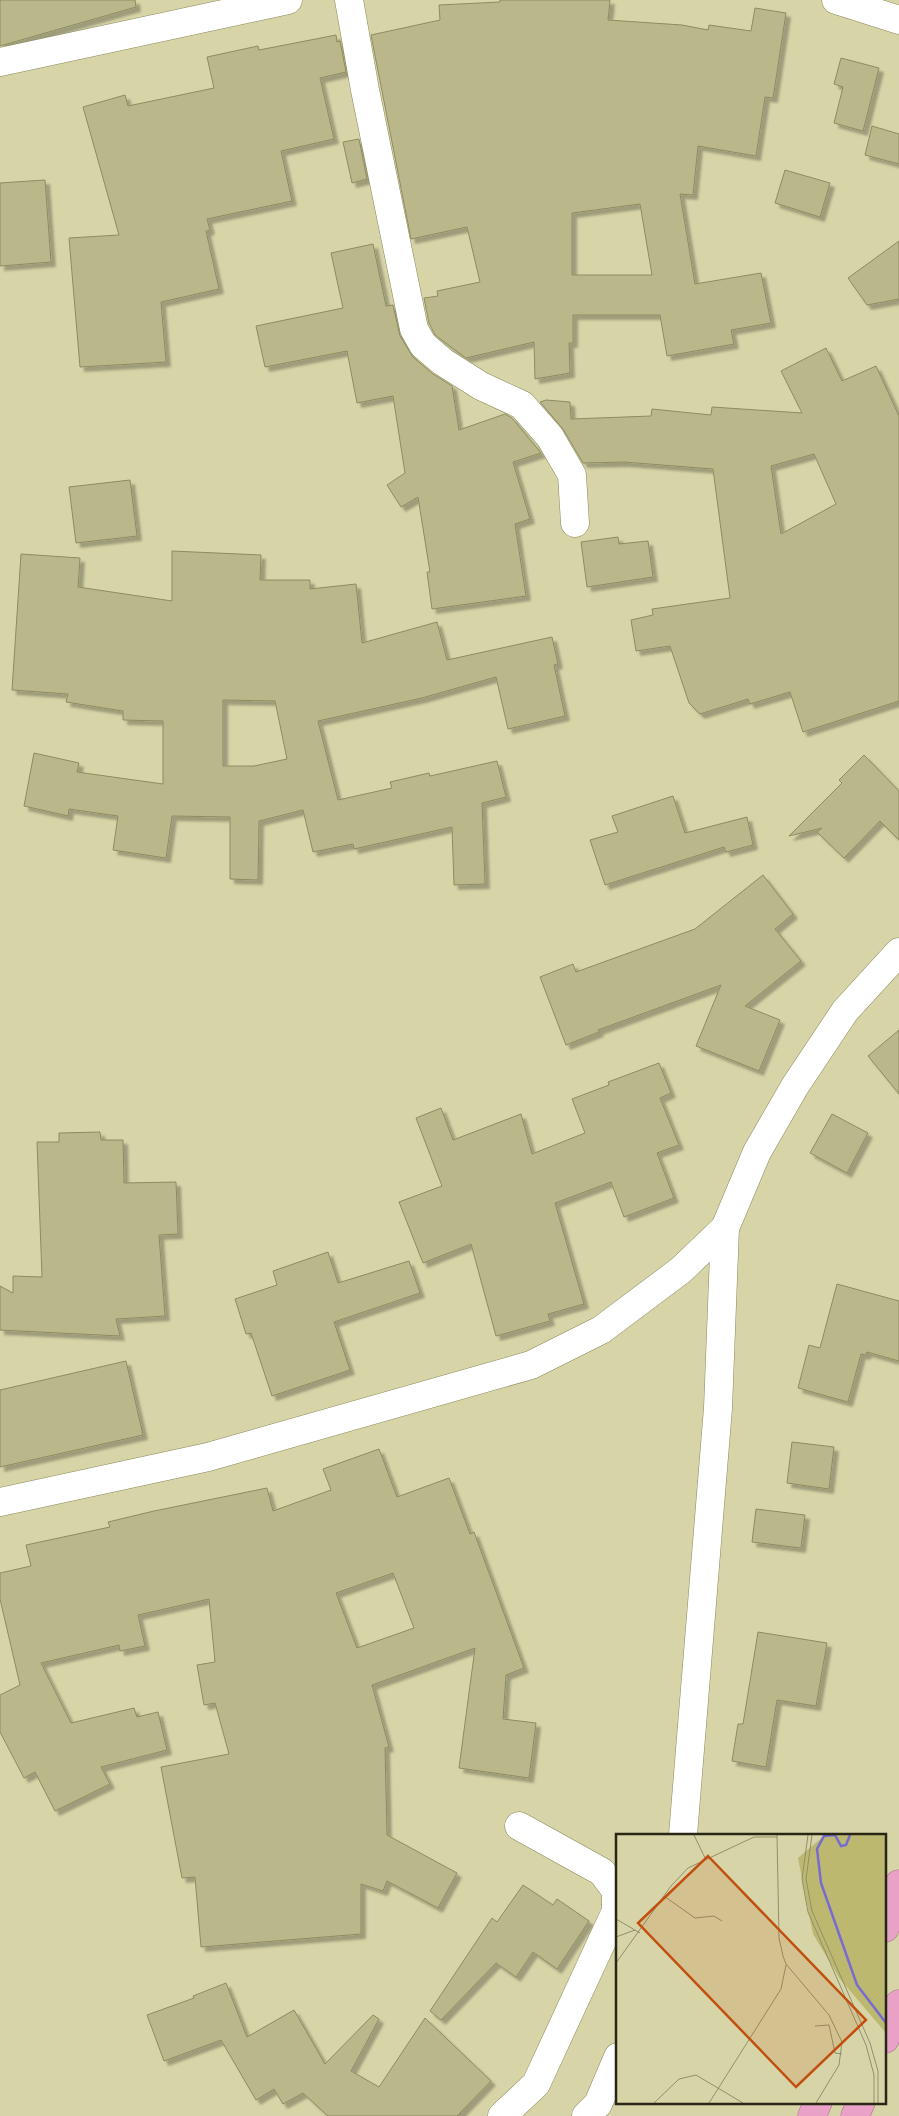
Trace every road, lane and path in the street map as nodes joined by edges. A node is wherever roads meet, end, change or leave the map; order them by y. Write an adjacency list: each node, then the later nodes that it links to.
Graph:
1 (288, 0): 5 (street)
2 (349, 0): 6 (street)
3 (854, 3): 4 (street)
4 (899, 20)
5 (0, 62)
6 (575, 523)
7 (899, 952): 8 (street)
8 (725, 1228): 9 (street); 11 (street)
9 (0, 1502)
10 (518, 1826): 19 (street)
11 (683, 1834)
12 (899, 1884): 13 (highway)
13 (886, 1925)
14 (899, 2004): 15 (highway)
15 (886, 2036)
16 (616, 2062): 20 (street)
17 (817, 2104): 21 (highway)
18 (859, 2104): 22 (highway)
19 (502, 2116)
20 (586, 2116)
21 (812, 2116)
22 (855, 2116)

